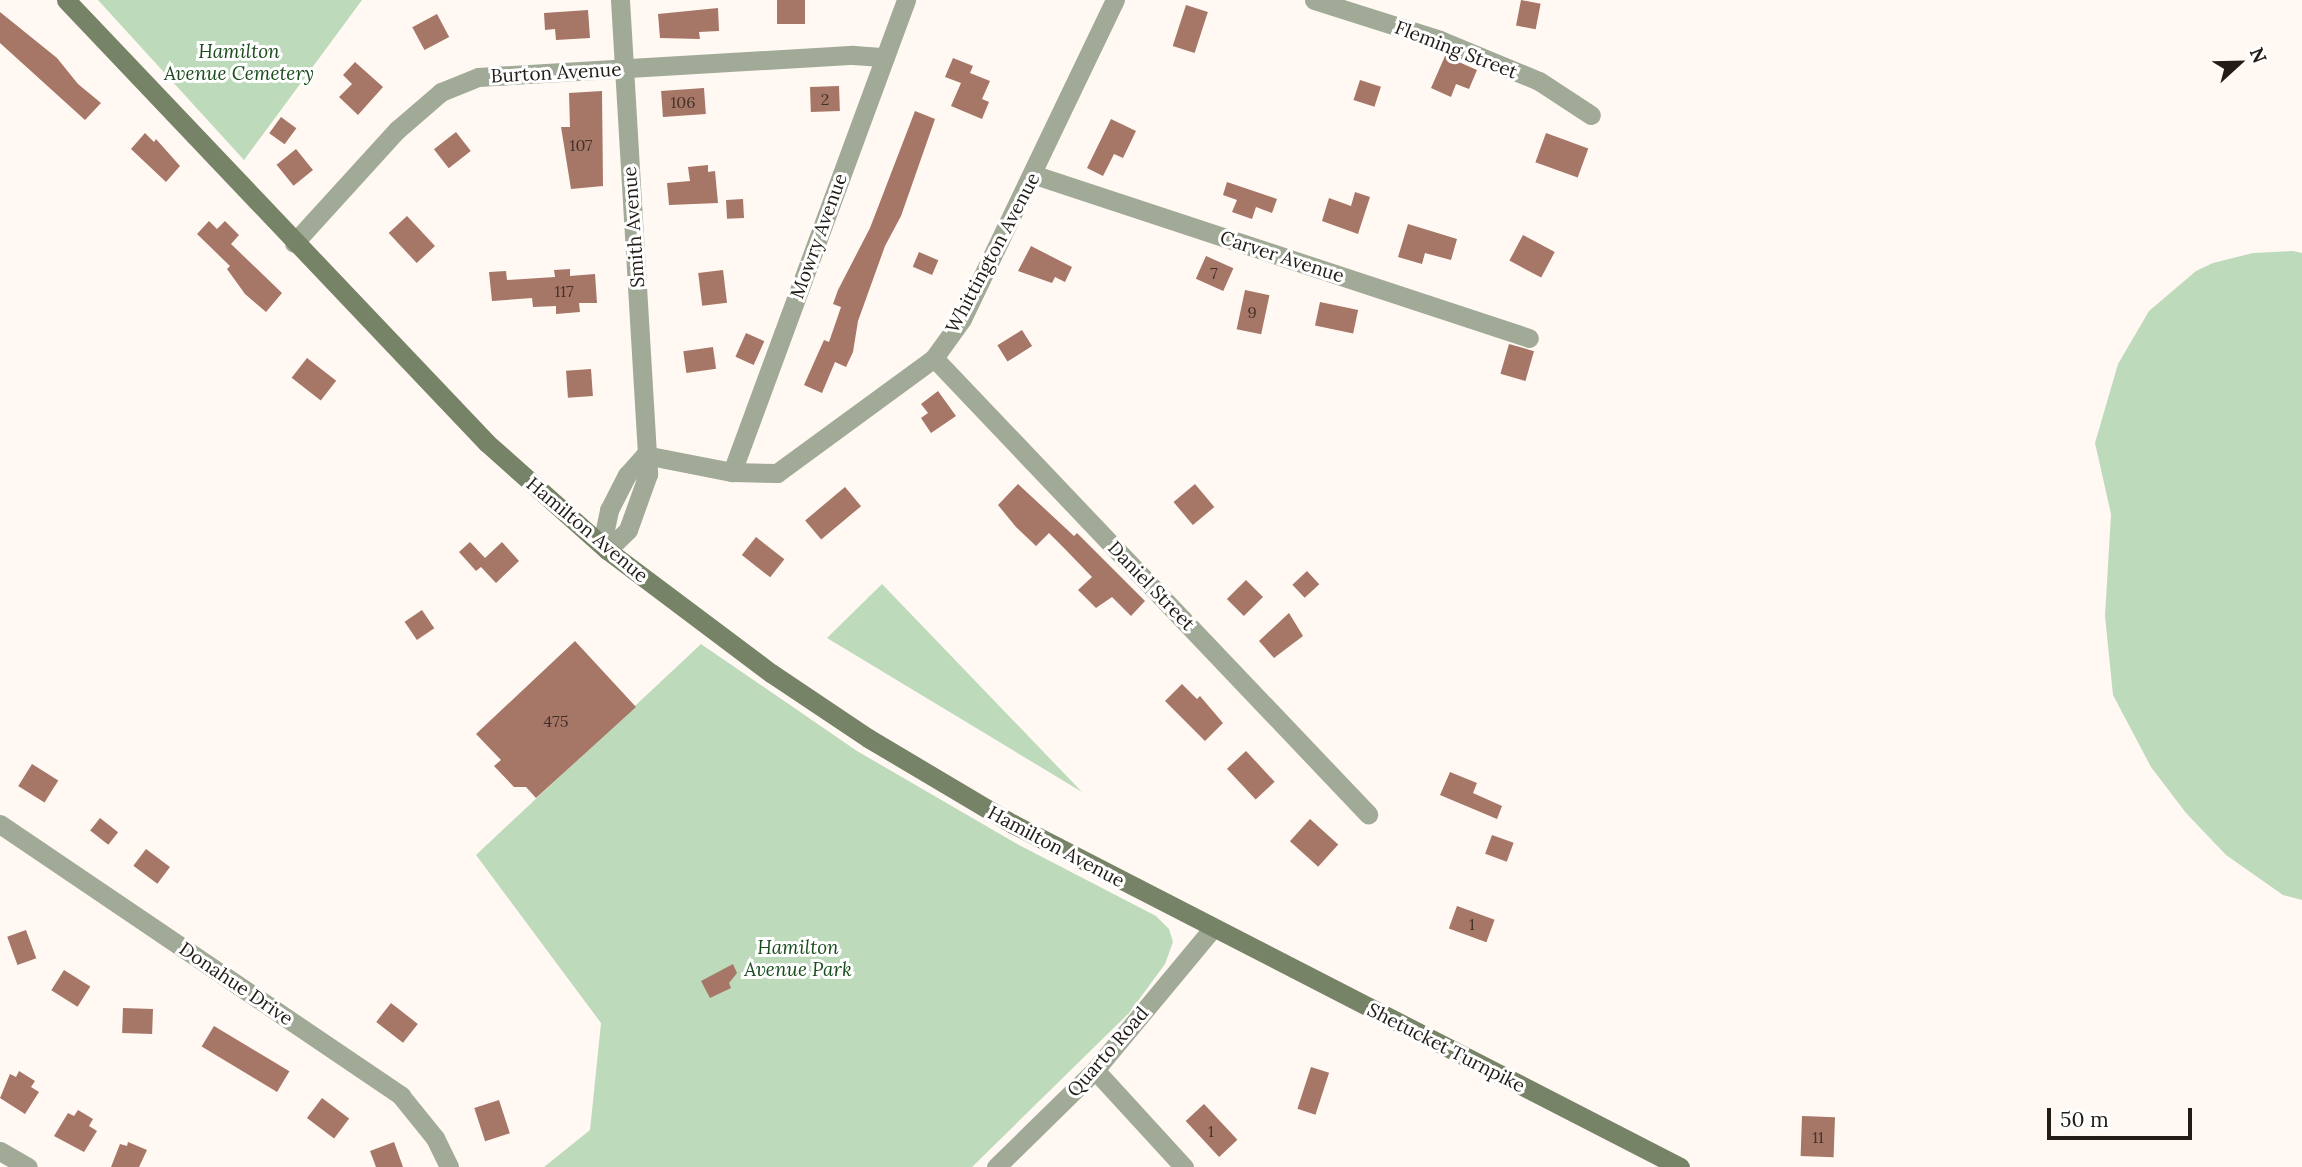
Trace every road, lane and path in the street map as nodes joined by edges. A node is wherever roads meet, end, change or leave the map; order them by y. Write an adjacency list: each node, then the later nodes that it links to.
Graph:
1 (66, 0): 10 (main road, Hamilton Avenue)
2 (620, 0): 7 (street, Smith Avenue)
3 (906, 0): 6 (street, Mowry Avenue)
4 (1115, 0): 9 (street, Whittington Avenue)
5 (1314, 0): 8 (street, Fleming Street)
6 (885, 57): 7 (street, Burton Avenue); 14 (street, Mowry Avenue)
7 (623, 69): 10 (street, Burton Avenue); 13 (street, Smith Avenue)
8 (1591, 115)
9 (1035, 175): 11 (street, Carver Avenue); 12 (street, Whittington Avenue)
10 (294, 243): 15 (main road, Hamilton Avenue)
11 (1529, 338)
12 (934, 358): 14 (street, Whittington Avenue); 16 (street, Daniel Street)
13 (645, 454): 14 (street, Whittington Avenue); 15 (street, Smith Avenue)
14 (732, 472)
15 (607, 550): 18 (main road, Hamilton Avenue)
16 (1368, 814)
17 (0, 824): 22 (street, Donahue Drive)
18 (1212, 929): 19 (street, Quarto Road); 25 (main road, Shetucket Turnpike)
19 (1095, 1070): 23 (street, Quarto Road); 24 (street)
20 (0, 1151): 21 (street)
21 (28, 1167)
22 (449, 1167)
23 (996, 1167)
24 (1184, 1167)
25 (1680, 1167)

